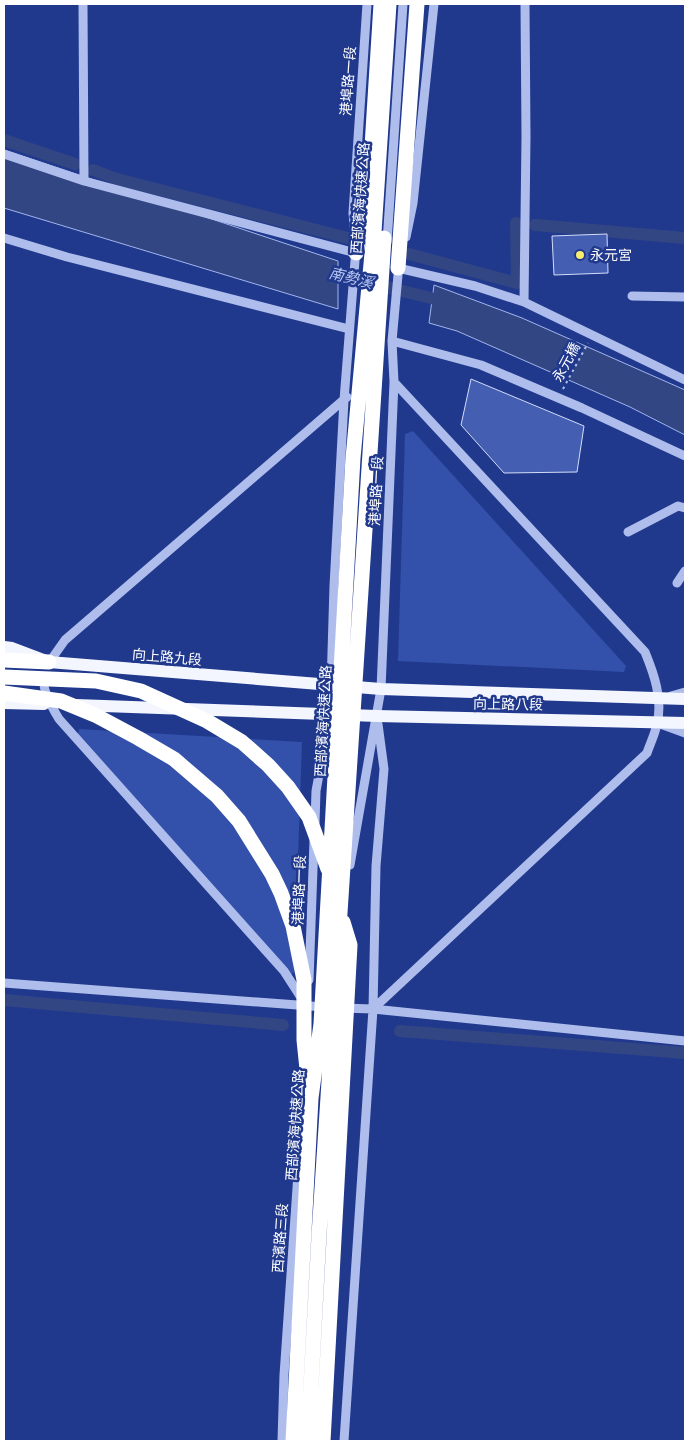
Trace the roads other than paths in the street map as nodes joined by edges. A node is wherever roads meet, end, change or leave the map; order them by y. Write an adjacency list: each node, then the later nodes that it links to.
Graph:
1 (82, 4): 11 (street)
2 (367, 4): 13 (street, 港埠路一段)
3 (381, 4): 13 (highway)
4 (389, 4): 51 (highway, 西部濱海快速公路, bridge)
5 (401, 4): 9 (street, 港埠路一段); 54 (highway, 西部濱海快速公路, bridge)
6 (416, 4): 14 (highway)
7 (434, 4): 14 (street, 港埠路一段)
8 (525, 4): 17 (street)
9 (393, 153): 14 (street, 港埠路一段); 22 (street, 港埠路一段)
10 (4, 154): 11 (street)
11 (84, 181): 13 (street)
12 (4, 238): 18 (street)
13 (356, 253): 18 (street, 港埠路一段)
14 (398, 268): 17 (street); 19 (street, 港埠路一段)
15 (632, 296): 16 (street)
16 (685, 297)
17 (524, 302): 20 (street)
18 (349, 329): 22 (street, 港埠路一段)
19 (392, 341): 21 (street, 港埠路一段); 23 (street)
20 (685, 380)
21 (394, 382): 33 (street, 港埠路一段); 36 (street)
22 (344, 400): 30 (street); 32 (street, 港埠路一段)
23 (685, 456)
24 (685, 508): 25 (street)
25 (628, 532)
26 (685, 570): 27 (street)
27 (677, 583)
28 (4, 647): 30 (main road, 向上路九段)
29 (4, 660): 30 (highway)
30 (48, 662): 31 (main road); 32 (main road, 向上路九段); 39 (street)
31 (4, 676): 56 (highway, bridge)
32 (330, 685): 33 (main road, 向上路八段); 40 (street, 港埠路一段)
33 (381, 689): 36 (main road, 向上路八段); 41 (street, 港埠路一段)
34 (4, 692): 51 (highway, bridge)
35 (685, 692): 36 (street)
36 (659, 700): 37 (main road, 向上路八段); 42 (street)
37 (685, 700)
38 (4, 703): 39 (main road)
39 (50, 704): 40 (main road); 47 (street)
40 (330, 714): 41 (main road, 向上路八段); 45 (street, 港埠路一段); 47 (street, 港埠路一段)
41 (377, 716): 42 (main road, 向上路八段); 45 (street, 港埠路一段); 49 (street, 港埠路一段)
42 (658, 723): 43 (main road, 向上路八段); 44 (street); 49 (street)
43 (685, 723)
44 (685, 733)
45 (346, 884): 48 (street, 港埠路一段)
46 (4, 983): 47 (street)
47 (308, 1007): 48 (street); 52 (street, 西濱路三段)
48 (340, 1008): 49 (street); 55 (street)
49 (373, 1009): 50 (street); 57 (street)
50 (685, 1041)
51 (311, 1098): 53 (highway, 西部濱海快速公路, bridge)
52 (282, 1441)
53 (293, 1441)
54 (308, 1441)
55 (316, 1441)
56 (323, 1441)
57 (344, 1441)

